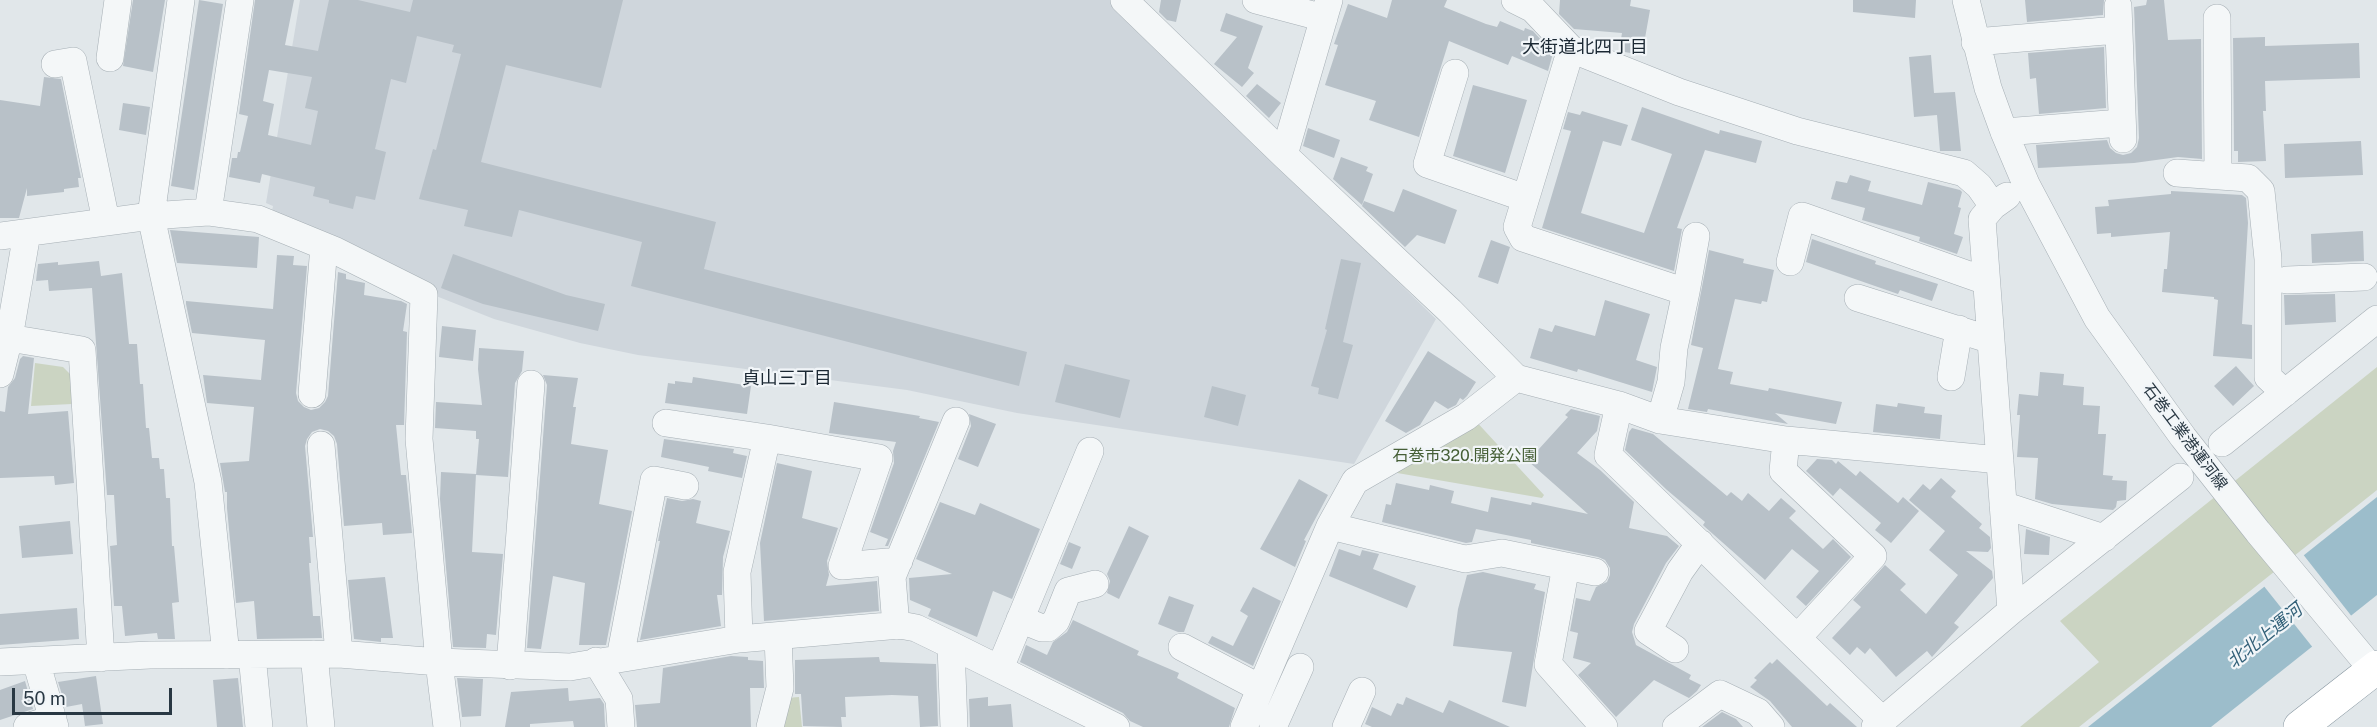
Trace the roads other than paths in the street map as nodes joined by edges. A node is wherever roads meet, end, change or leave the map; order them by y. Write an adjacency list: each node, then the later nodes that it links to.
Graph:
1 (118, 0): 12 (street)
2 (181, 0): 23 (street)
3 (240, 0): 22 (street)
4 (1124, 0): 16 (street)
5 (1256, 0): 8 (street)
6 (1966, 0): 10 (street, 石巻工業港運河線)
7 (1528, 3): 11 (street)
8 (1326, 9): 16 (street)
9 (2217, 18): 18 (street)
10 (1975, 42): 15 (street, 石巻工業港運河線); 15 (street)
11 (1571, 49): 20 (street); 21 (street)
12 (110, 58)
13 (55, 64): 24 (street)
14 (1455, 73): 20 (street)
15 (2004, 132): 19 (street, 石巻工業港運河線)
16 (1284, 155): 41 (street)
17 (2177, 173): 18 (street)
18 (2218, 176): 30 (street)
19 (2026, 184): 21 (street); 83 (street, 石巻工業港運河線)
20 (1525, 198): 33 (street)
21 (1993, 206): 32 (street)
22 (208, 212): 23 (street); 28 (street)
23 (151, 216): 24 (street); 75 (street)
24 (106, 222): 25 (street)
25 (27, 233): 26 (street); 37 (street)
26 (0, 236)
27 (1696, 236): 33 (street)
28 (324, 246): 44 (street); 80 (street)
29 (1790, 262): 32 (street)
30 (2280, 266): 31 (street); 43 (street)
31 (2364, 277)
32 (1986, 281): 38 (street)
33 (1686, 292): 46 (street)
34 (1858, 298): 36 (street)
35 (2377, 319): 43 (street)
36 (1959, 329): 38 (street); 40 (street)
37 (9, 338): 39 (street); 76 (street)
38 (1991, 340): 54 (street)
39 (0, 374)
40 (1951, 377)
41 (1516, 378): 45 (street); 58 (street)
42 (531, 384): 81 (street)
43 (2285, 393): 51 (street)
44 (312, 394)
45 (1619, 405): 46 (street); 60 (street)
46 (1660, 420): 50 (street)
47 (956, 421): 61 (street)
48 (666, 423): 49 (street)
49 (767, 438): 61 (street); 70 (street)
50 (1786, 440): 54 (street); 69 (street)
51 (2222, 444)
52 (321, 445): 74 (street)
53 (1090, 450): 66 (street)
54 (2000, 460): 57 (street)
55 (2180, 477): 59 (street)
56 (685, 486): 77 (street)
57 (2003, 505): 59 (street); 65 (street)
58 (1330, 526): 62 (street); 84 (street)
59 (2104, 538): 65 (street)
60 (1700, 543): 69 (street); 73 (street)
61 (899, 561): 67 (street)
62 (1566, 566): 63 (street); 99 (street)
63 (1595, 572)
64 (1095, 584): 66 (street)
65 (2012, 611): 88 (street)
66 (1020, 620): 82 (street)
67 (896, 626): 68 (street); 71 (street)
68 (778, 636): 70 (street); 93 (street)
69 (1798, 637): 88 (street)
70 (739, 639): 77 (street)
71 (951, 645): 82 (street); 94 (street)
72 (1182, 647): 84 (street)
73 (1676, 649)
74 (327, 654): 75 (street); 80 (street); 90 (street)
75 (239, 655): 76 (street); 89 (street)
76 (100, 658): 78 (street)
77 (608, 660): 81 (street); 92 (street)
78 (36, 661): 79 (street); 87 (street)
79 (0, 662)
80 (439, 662): 81 (street); 91 (street)
81 (510, 666)
82 (1000, 668): 86 (street)
83 (2375, 669): 102 (highway)
84 (1265, 678): 96 (street); 97 (street)
85 (1362, 691): 98 (street)
86 (1077, 717): 95 (street)
87 (45, 724)
88 (1879, 724)
89 (260, 727)
90 (321, 727)
91 (447, 727)
92 (621, 727)
93 (770, 727)
94 (954, 727)
95 (1116, 727)
96 (1244, 727)
97 (1273, 727)
98 (1346, 727)
99 (1604, 727)
100 (1676, 727): 101 (street)
101 (1771, 727)
102 (2300, 727)

